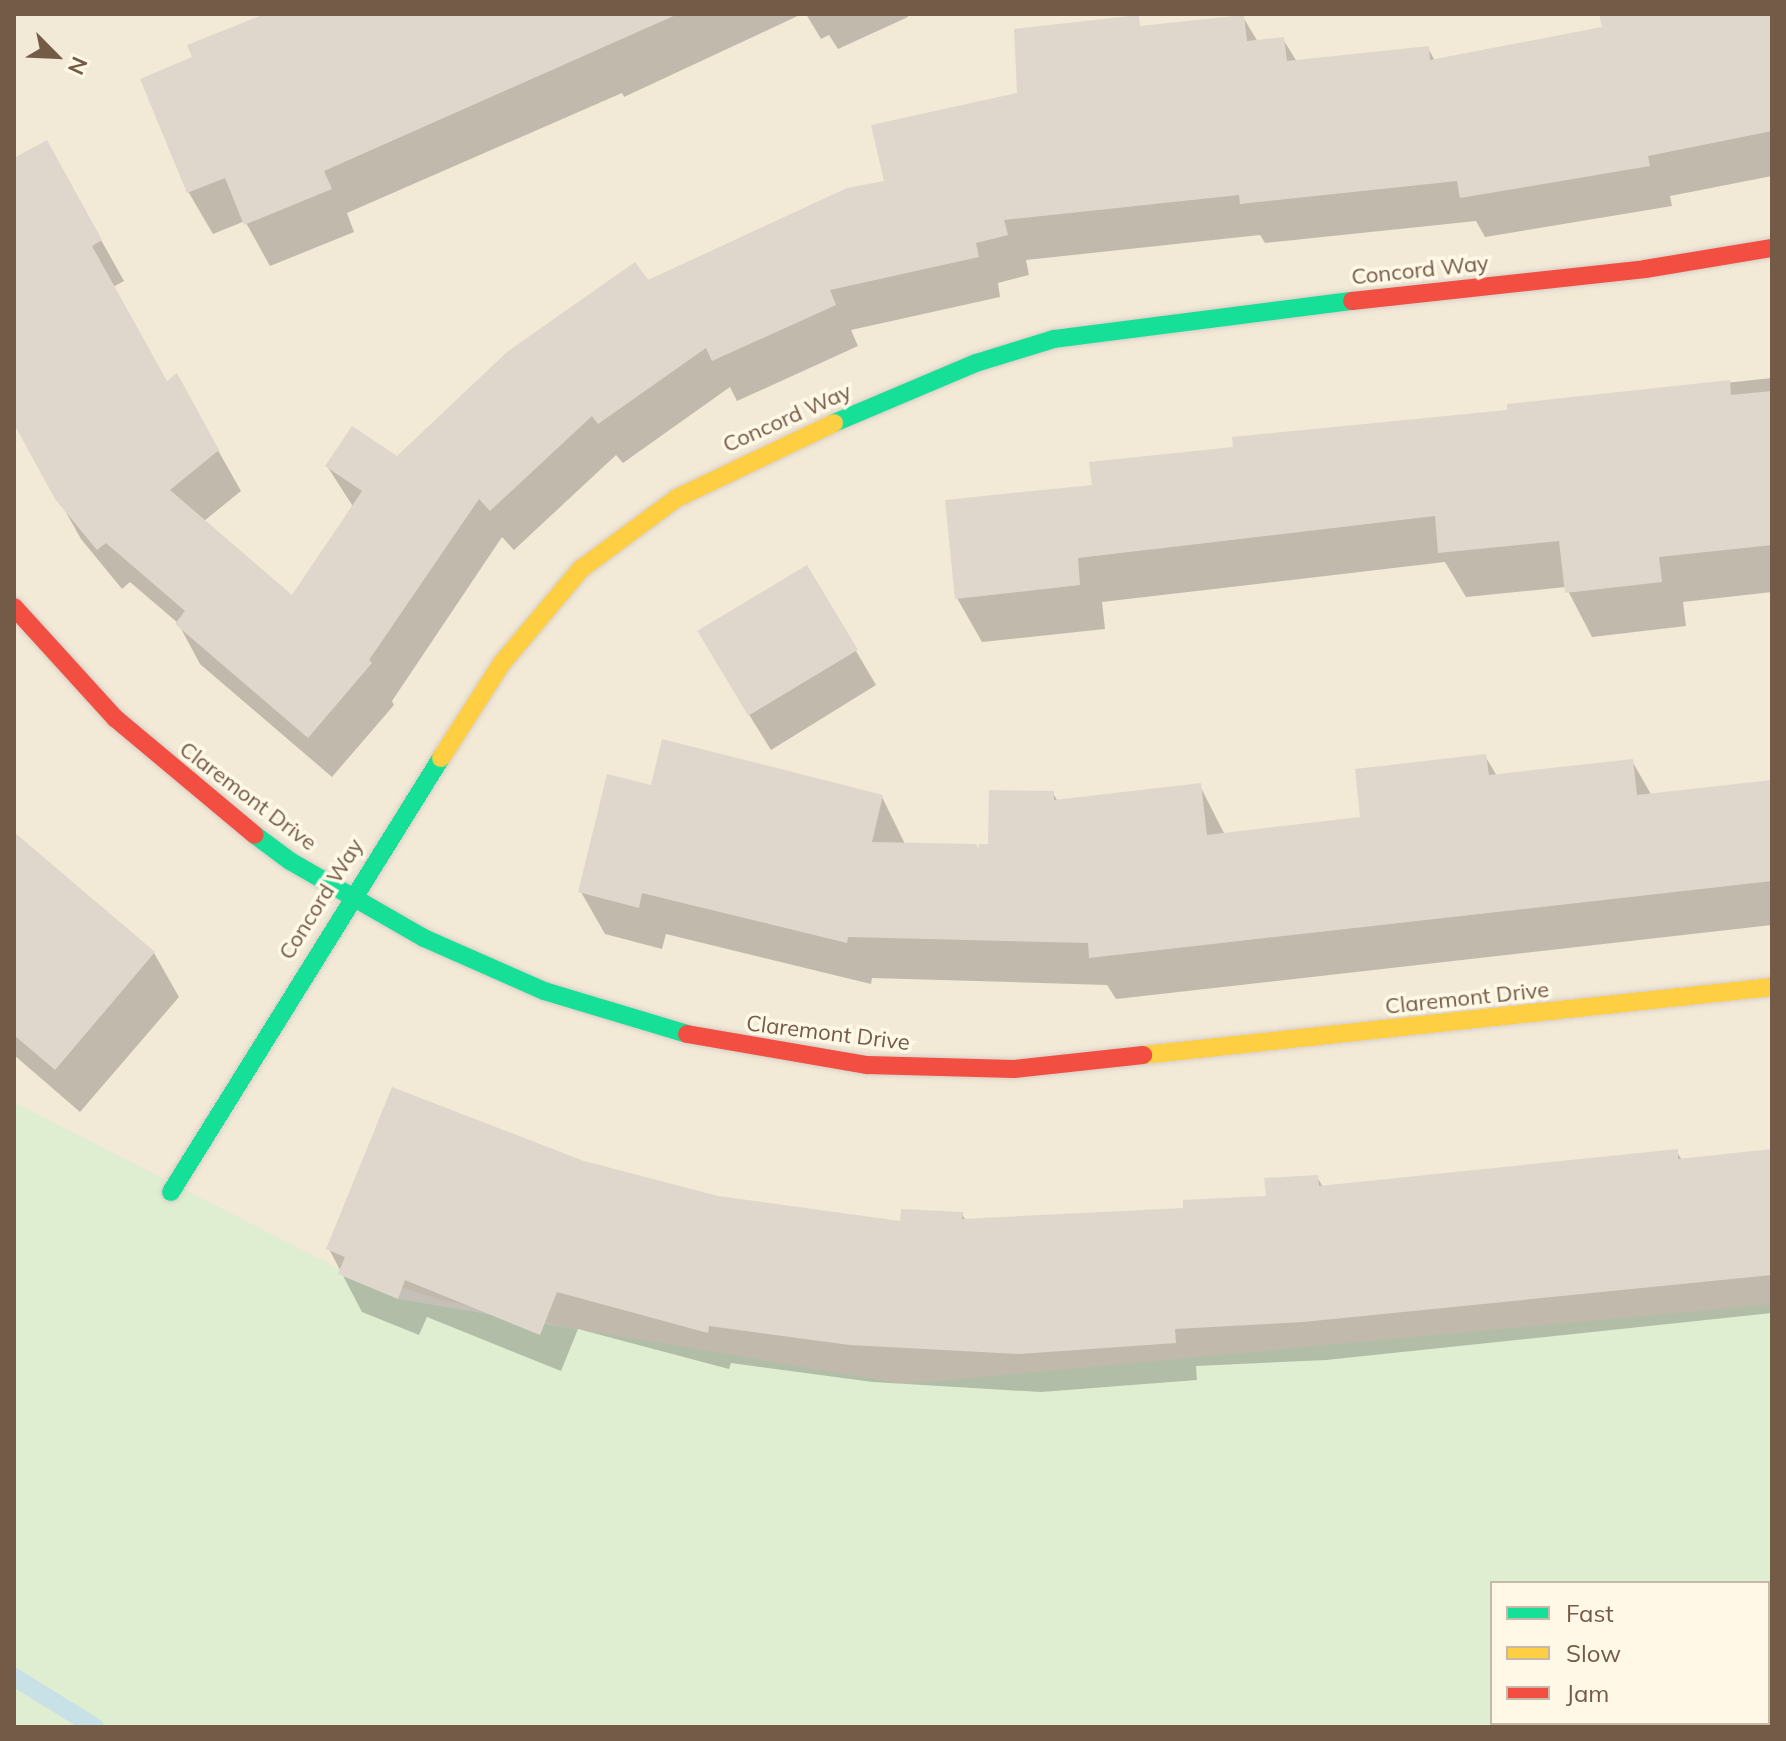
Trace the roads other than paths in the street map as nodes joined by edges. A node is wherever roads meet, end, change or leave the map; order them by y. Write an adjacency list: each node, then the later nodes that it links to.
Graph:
1 (1772, 248): 3 (street, Concord Way)
2 (14, 607): 3 (street, Claremont Drive)
3 (350, 897): 4 (street, Claremont Drive); 5 (street, Concord Way)
4 (1772, 987)
5 (171, 1192)

